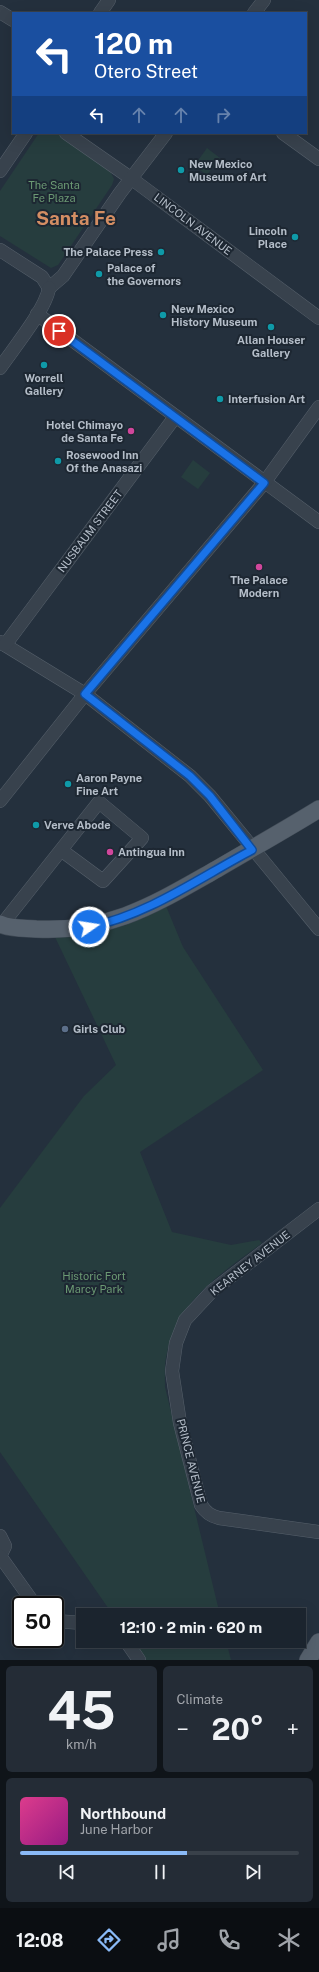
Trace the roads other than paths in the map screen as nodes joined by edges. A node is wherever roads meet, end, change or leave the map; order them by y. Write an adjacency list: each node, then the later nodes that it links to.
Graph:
1 (109, 0): 4 (street)
2 (264, 0): 5 (street)
3 (0, 12): 6 (street)
4 (101, 12)
5 (255, 12)
6 (12, 19)
7 (25, 134): 12 (street)
8 (67, 134): 13 (street, LINCOLN AVENUE)
9 (165, 134): 13 (street)
10 (284, 134): 11 (street)
11 (319, 159)
12 (0, 171)
13 (132, 179): 15 (street); 17 (street, LINCOLN AVENUE)
14 (0, 250): 15 (street)
15 (49, 288): 16 (street)
16 (37, 314): 18 (street); 20 (street)
17 (319, 318)
18 (0, 368)
19 (319, 407): 21 (street)
20 (175, 417): 21 (street); 23 (street, NUSBAUM STREET)
21 (264, 483): 22 (street); 24 (street)
22 (319, 522)
23 (3, 643): 24 (street)
24 (85, 694): 25 (street); 28 (street)
25 (0, 801)
26 (319, 809): 28 (main road)
27 (61, 850): 27 (street); 29 (street)
28 (252, 850): 29 (main road); 30 (street)
29 (1, 925)
30 (319, 930)
31 (319, 1210): 32 (street, KEARNEY AVENUE)
32 (185, 1320): 33 (street, PRINCE AVENUE)
33 (319, 1532)
34 (0, 1536): 35 (street)
35 (0, 1556): 36 (street)
36 (29, 1596)
37 (64, 1622): 38 (street)
38 (76, 1622)
39 (319, 1642): 42 (main road)
40 (131, 1648): 41 (street)
41 (139, 1660)
42 (308, 1660)

